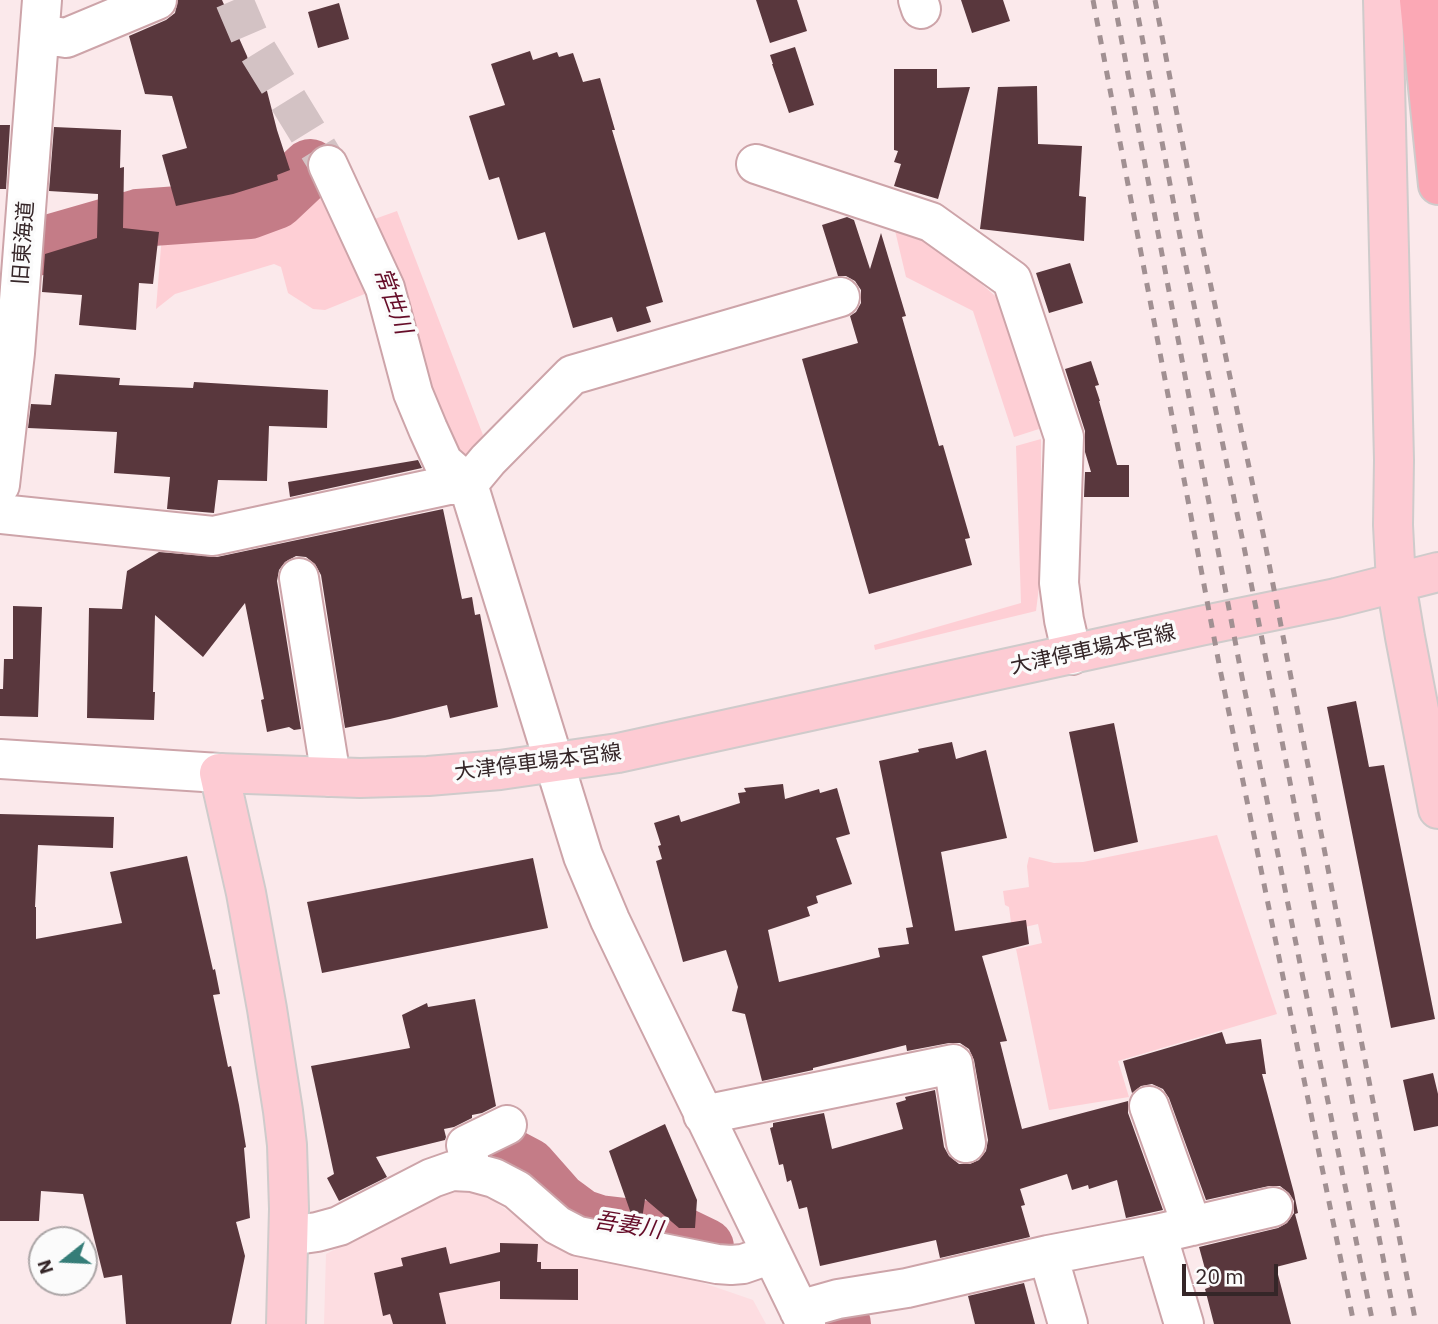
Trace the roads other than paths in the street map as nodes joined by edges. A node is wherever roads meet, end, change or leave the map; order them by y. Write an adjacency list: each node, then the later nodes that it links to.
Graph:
1 (157, 0): 4 (street)
2 (1383, 0): 15 (main road)
3 (1419, 0): 7 (highway)
4 (41, 17): 9 (street, 旧東海道)
5 (756, 164): 16 (street)
6 (328, 165): 10 (street)
7 (1437, 171)
8 (840, 297): 10 (street)
9 (8, 352): 11 (street, 旧東海道)
10 (468, 484): 12 (street); 18 (street)
11 (0, 485)
12 (0, 514)
13 (1438, 572): 15 (main road, 大津停車場本宮線)
14 (299, 578): 20 (street)
15 (1396, 583): 16 (main road, 大津停車場本宮線); 21 (main road)
16 (1072, 654): 18 (main road, 大津停車場本宮線)
17 (0, 759): 19 (street)
18 (554, 763): 20 (main road, 大津停車場本宮線); 23 (street)
19 (219, 773): 20 (main road, 大津停車場本宮線); 29 (main road)
20 (331, 777)
21 (1438, 809)
22 (1149, 1106): 28 (street)
23 (703, 1115): 25 (street); 30 (street)
24 (507, 1125): 26 (street)
25 (966, 1143)
26 (472, 1172): 29 (street); 30 (street)
27 (1273, 1207): 28 (street)
28 (1175, 1230): 31 (street); 35 (street)
29 (289, 1236): 33 (main road)
30 (772, 1254): 32 (street)
31 (1048, 1255): 32 (street); 34 (street)
32 (802, 1317)
33 (286, 1324)
34 (1068, 1324)
35 (1184, 1324)

